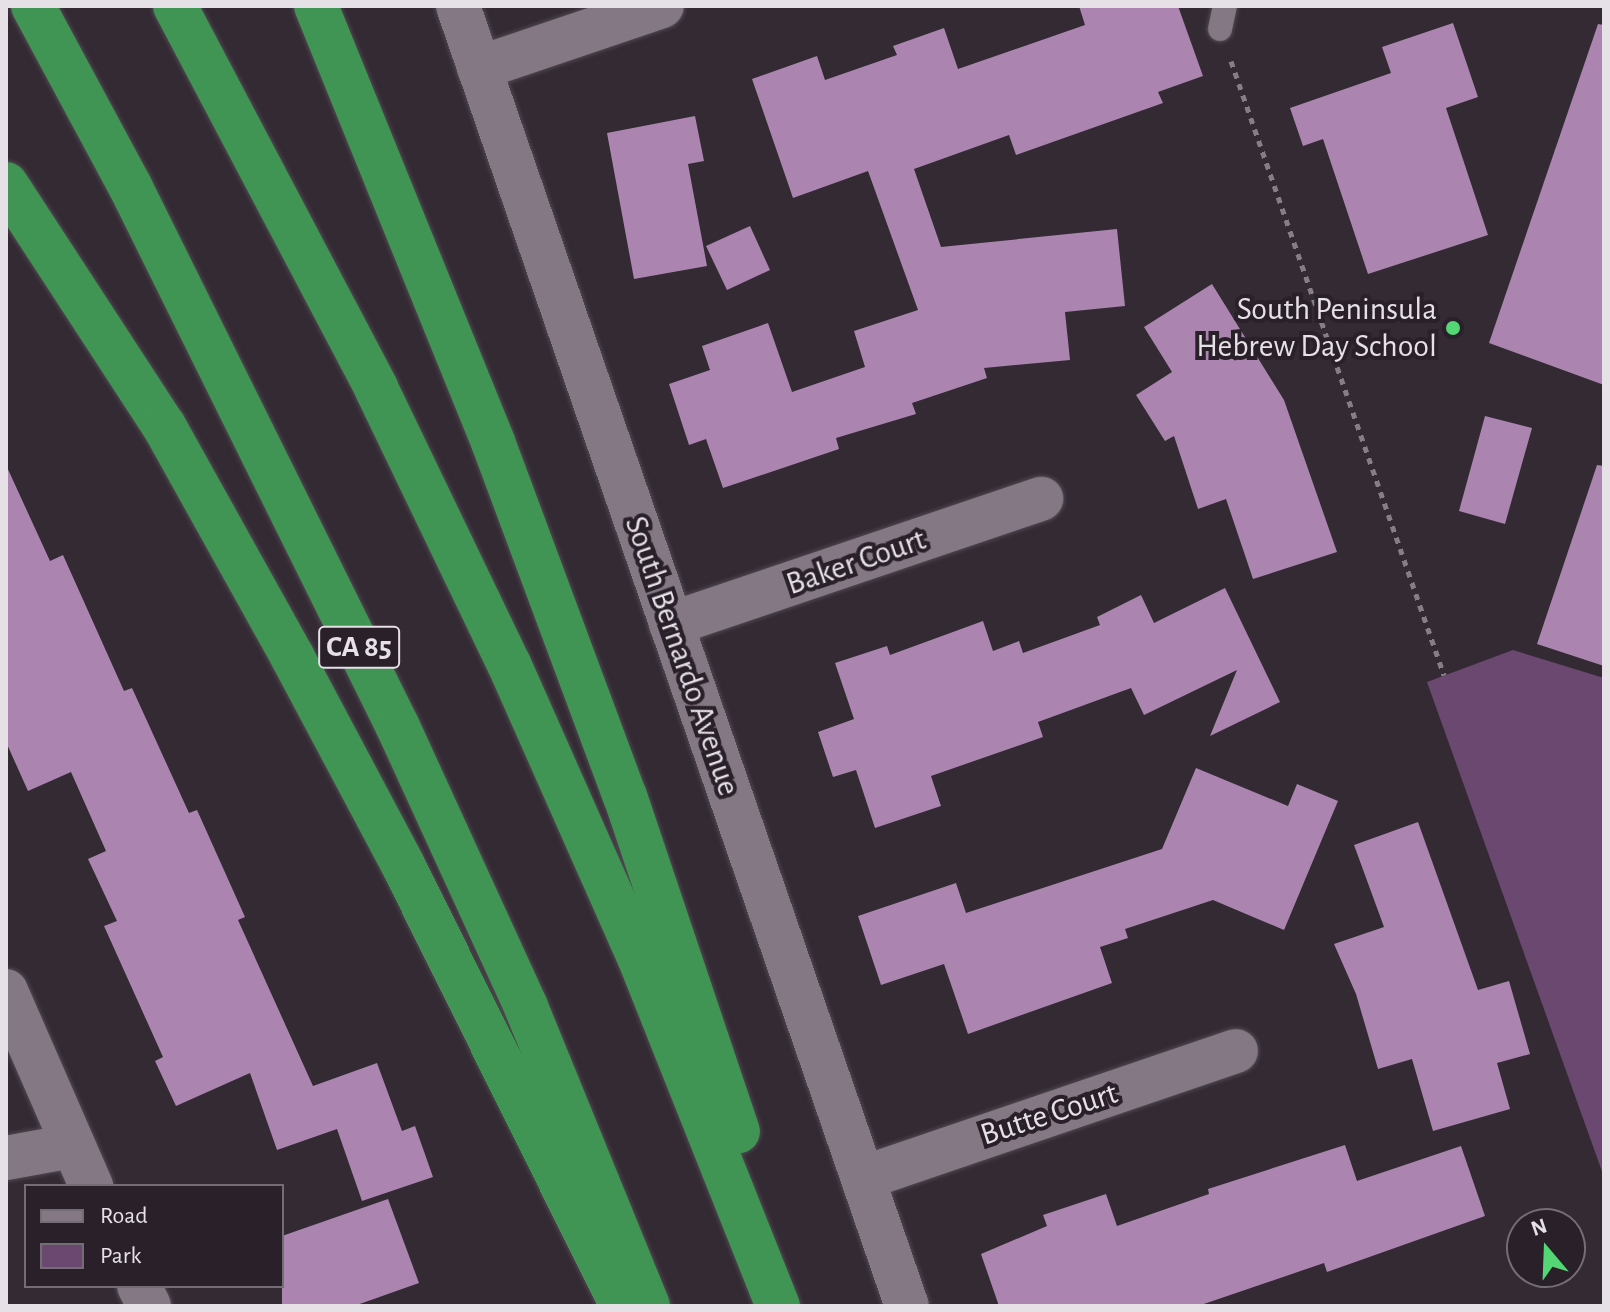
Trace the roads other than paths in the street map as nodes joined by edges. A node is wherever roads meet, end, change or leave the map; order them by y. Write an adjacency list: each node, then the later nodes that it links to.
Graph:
1 (33, 6): 19 (highway, CA 85)
2 (175, 6): 20 (highway)
3 (316, 6): 21 (highway)
4 (458, 6): 6 (street, South Bernardo Avenue)
5 (662, 6): 6 (street)
6 (479, 68): 9 (street, South Bernardo Avenue)
7 (6, 184): 18 (highway)
8 (1041, 499): 9 (street, Baker Court)
9 (671, 624): 14 (street, South Bernardo Avenue)
10 (6, 991): 12 (street)
11 (1236, 1051): 14 (street, Butte Court)
12 (72, 1146): 13 (street); 15 (street)
13 (6, 1158)
14 (863, 1178): 22 (street, South Bernardo Avenue)
15 (90, 1184)
16 (140, 1288): 17 (street)
17 (149, 1306)
18 (621, 1306)
19 (648, 1306)
20 (778, 1306)
21 (793, 1306)
22 (907, 1306)

